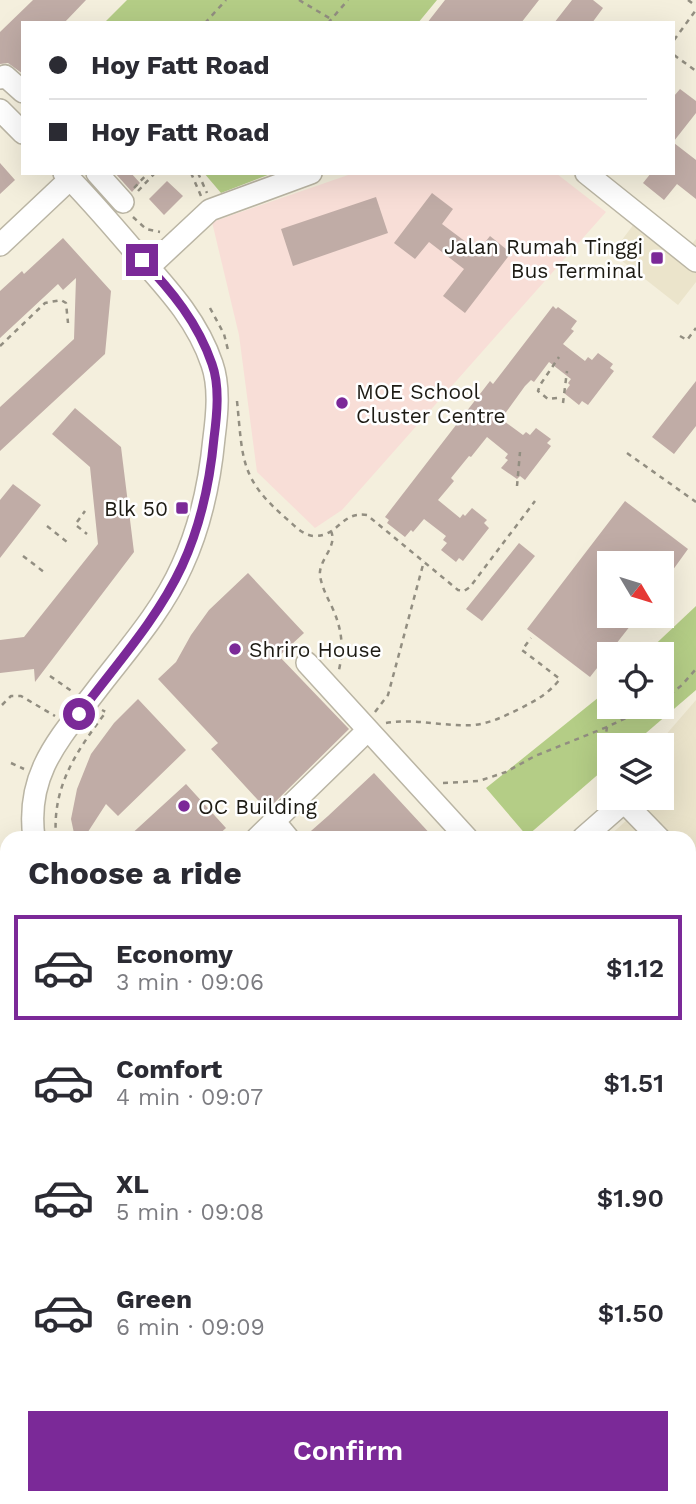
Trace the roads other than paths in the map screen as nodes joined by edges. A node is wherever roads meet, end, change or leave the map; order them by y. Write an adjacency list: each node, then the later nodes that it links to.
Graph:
1 (0, 78): 2 (street)
2 (21, 90)
3 (0, 110): 4 (street)
4 (21, 131)
5 (99, 175): 9 (street)
6 (306, 175): 12 (street)
7 (588, 175): 11 (street)
8 (67, 176): 10 (street); 12 (street)
9 (123, 202)
10 (0, 245)
11 (696, 261)
12 (149, 267): 16 (street)
13 (307, 663): 14 (street)
14 (373, 725): 15 (street); 19 (street)
15 (274, 821): 17 (street); 18 (street)
16 (34, 831)
17 (264, 831)
18 (282, 831)
19 (461, 831)
20 (591, 831): 21 (street)
21 (652, 831)

